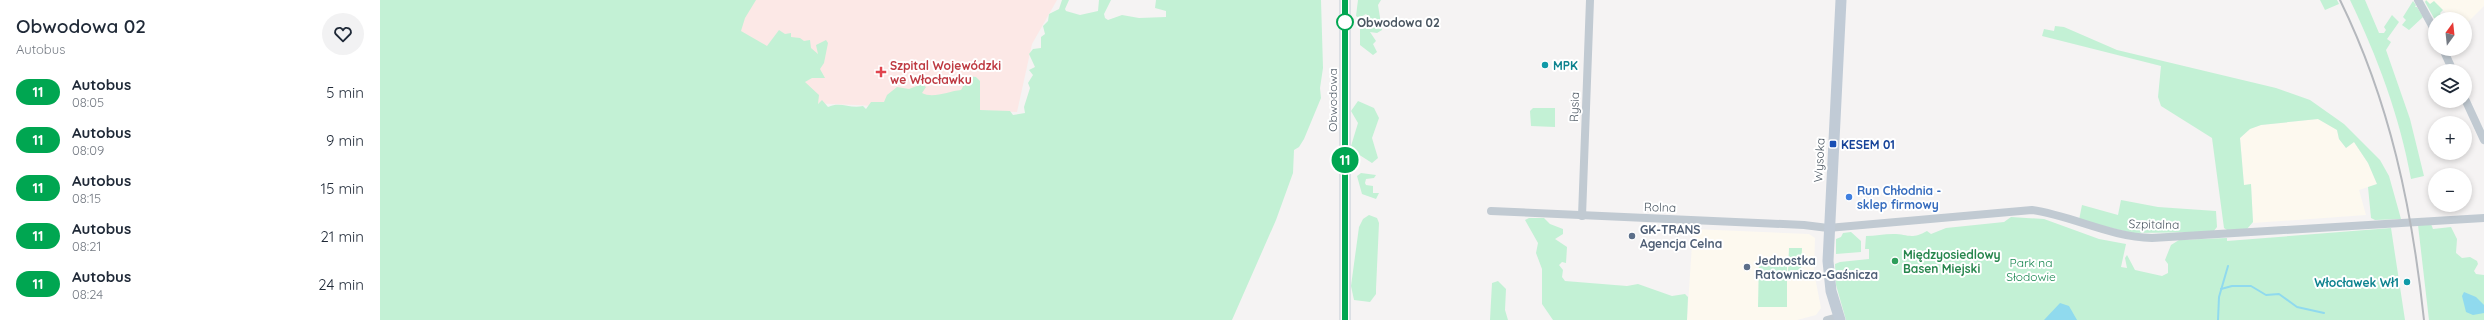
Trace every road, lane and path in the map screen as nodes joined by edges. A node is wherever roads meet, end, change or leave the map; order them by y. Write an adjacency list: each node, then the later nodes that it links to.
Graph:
1 (1345, 0): 13 (street, Obwodowa)
2 (1590, 0): 9 (street, Rysia)
3 (1841, 0): 11 (street, Wysoka)
4 (2418, 0): 5 (street)
5 (2428, 18)
6 (2469, 108): 7 (street)
7 (2484, 140)
8 (1491, 211): 9 (street, Rolna)
9 (1582, 216): 11 (street, Rolna)
10 (2484, 218): 11 (street, Szpitalna)
11 (1828, 228): 12 (street, Wysoka)
12 (1839, 318): 14 (street)
13 (1345, 320)
14 (1827, 320)

